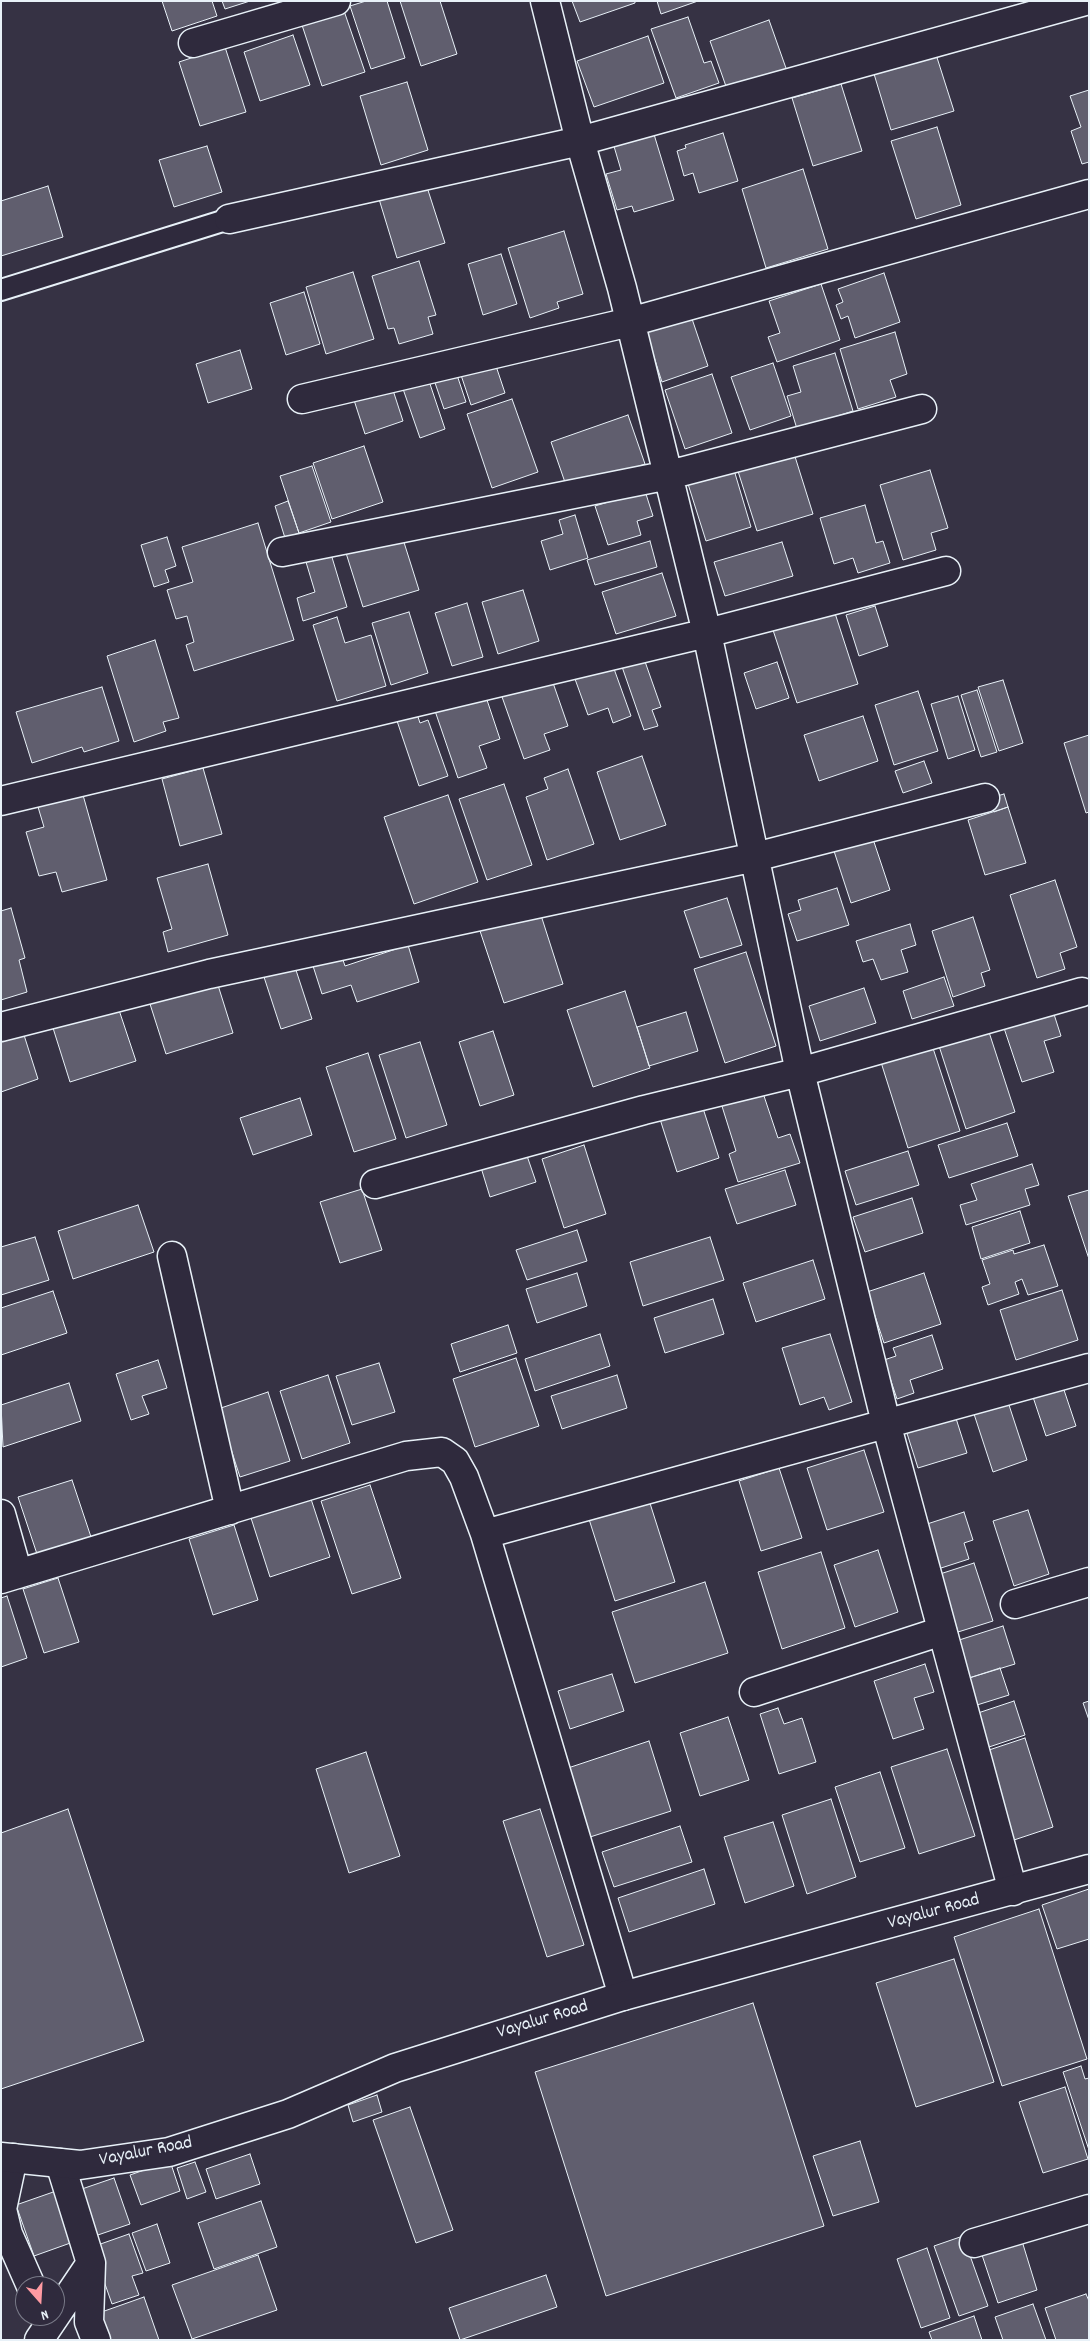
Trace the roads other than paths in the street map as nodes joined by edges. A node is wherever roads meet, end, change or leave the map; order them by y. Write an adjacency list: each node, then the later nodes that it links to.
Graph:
1 (336, 1): 4 (street)
2 (545, 1): 5 (street)
3 (1085, 1): 5 (street)
4 (193, 43)
5 (580, 141): 7 (street); 9 (street)
6 (1089, 194): 9 (street)
7 (228, 219): 8 (lane)
8 (1, 290)
9 (630, 322): 10 (street); 12 (street)
10 (302, 399)
11 (922, 409): 12 (street)
12 (669, 474): 13 (street); 15 (street)
13 (282, 552)
14 (946, 571): 15 (street)
15 (707, 633): 17 (street); 18 (street)
16 (985, 798): 18 (street)
17 (1, 801)
18 (755, 857): 20 (street); 21 (street)
19 (1082, 992): 21 (street)
20 (1, 1027)
21 (800, 1072): 22 (street); 25 (street)
22 (375, 1184)
23 (172, 1256): 26 (street)
24 (1089, 1368): 25 (street)
25 (886, 1422): 28 (street); 32 (street)
26 (230, 1510): 28 (street); 29 (street)
27 (1, 1514): 29 (street)
28 (485, 1534): 36 (street)
29 (10, 1576)
30 (1089, 1582): 31 (street)
31 (1015, 1604)
32 (942, 1631): 33 (street); 35 (street)
33 (754, 1692)
34 (1089, 1869): 35 (street, Vayalur Road)
35 (1013, 1891): 36 (street, Vayalur Road)
36 (623, 1996): 38 (street, Vayalur Road)
37 (7, 2157): 38 (street, Vayalur Road); 42 (street)
38 (60, 2163): 41 (street)
39 (1089, 2209): 40 (street)
40 (974, 2243)
41 (91, 2263): 44 (street); 45 (street)
42 (27, 2276)
43 (41, 2326): 44 (street)
44 (39, 2340)
45 (96, 2340)

